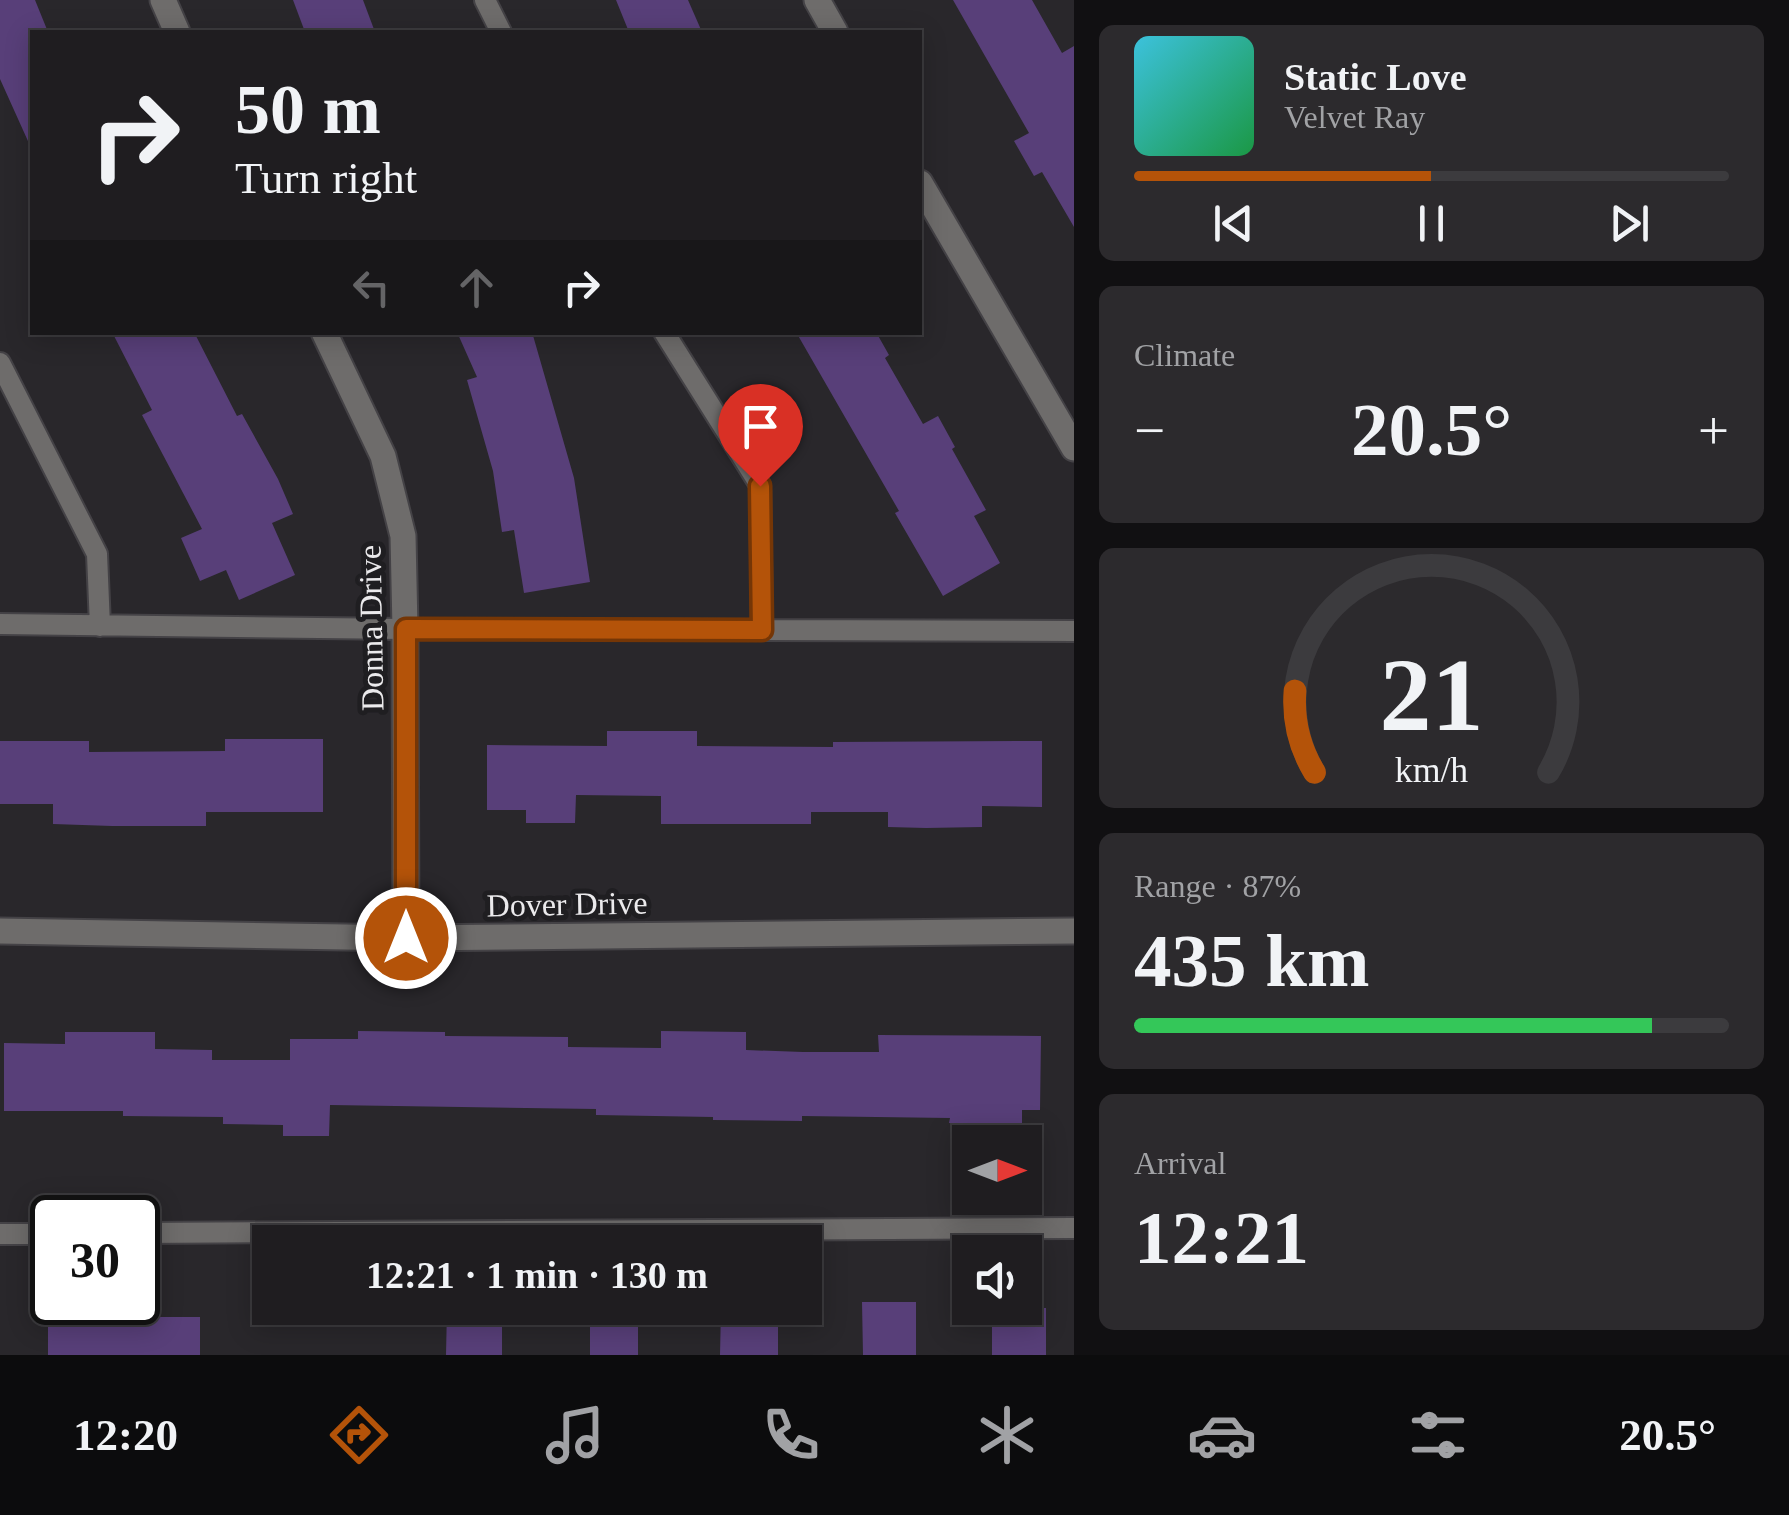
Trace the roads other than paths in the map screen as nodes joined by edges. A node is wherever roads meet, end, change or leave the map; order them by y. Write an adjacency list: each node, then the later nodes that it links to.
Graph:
1 (163, 0): 4 (street)
2 (485, 0): 5 (lane)
3 (817, 0): 6 (street)
4 (176, 30)
5 (500, 30)
6 (834, 30)
7 (922, 186): 11 (street)
8 (325, 335): 14 (street, Donna Drive)
9 (666, 335): 15 (lane)
10 (0, 362): 13 (lane)
11 (1074, 448)
12 (0, 624): 13 (lane)
13 (100, 626): 14 (lane)
14 (406, 629): 15 (lane); 19 (street, Donna Drive)
15 (762, 630): 16 (lane)
16 (1074, 631)
17 (0, 931): 19 (street, Dover Drive)
18 (1074, 931): 19 (street, Dover Drive)
19 (406, 938)
20 (1074, 1228): 21 (lane)
21 (160, 1233)
22 (0, 1234): 23 (lane)
23 (30, 1234)

